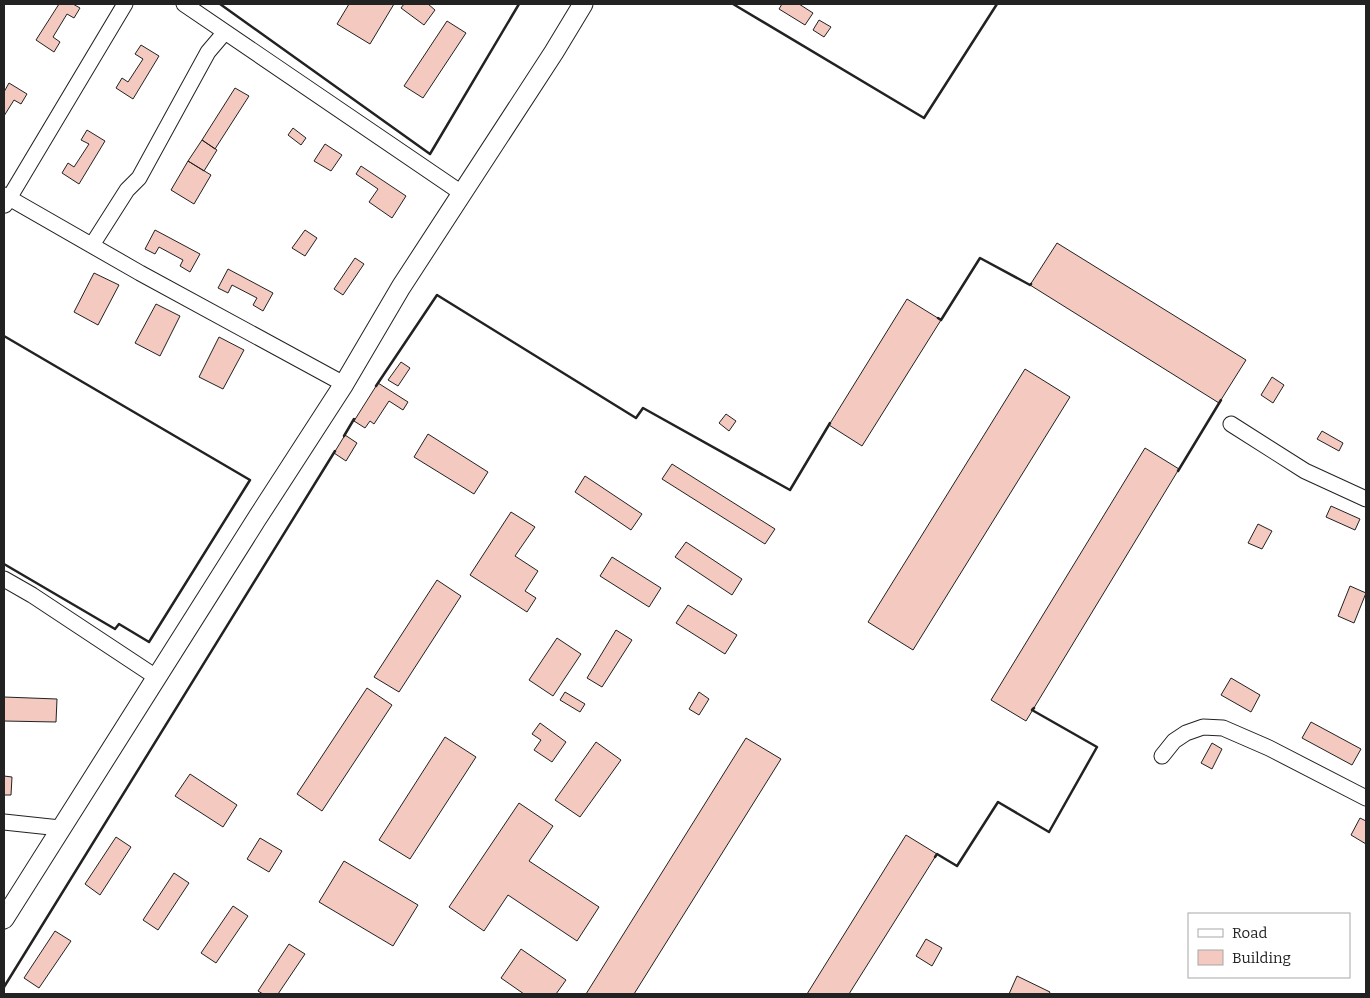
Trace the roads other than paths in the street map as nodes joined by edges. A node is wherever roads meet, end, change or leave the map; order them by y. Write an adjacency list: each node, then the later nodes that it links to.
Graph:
1 (125, 4): 6 (street)
2 (184, 4): 4 (street)
3 (584, 4): 5 (main road)
4 (225, 32): 5 (street); 7 (street)
5 (463, 194): 8 (main road)
6 (5, 200): 7 (street)
7 (92, 246): 8 (street)
8 (344, 384): 12 (main road)
9 (1231, 424): 10 (street)
10 (1366, 499)
11 (4, 579): 12 (street)
12 (156, 677): 16 (main road)
13 (1162, 756): 14 (street)
14 (1366, 798)
15 (4, 822): 16 (street)
16 (60, 828): 17 (main road)
17 (4, 919)

